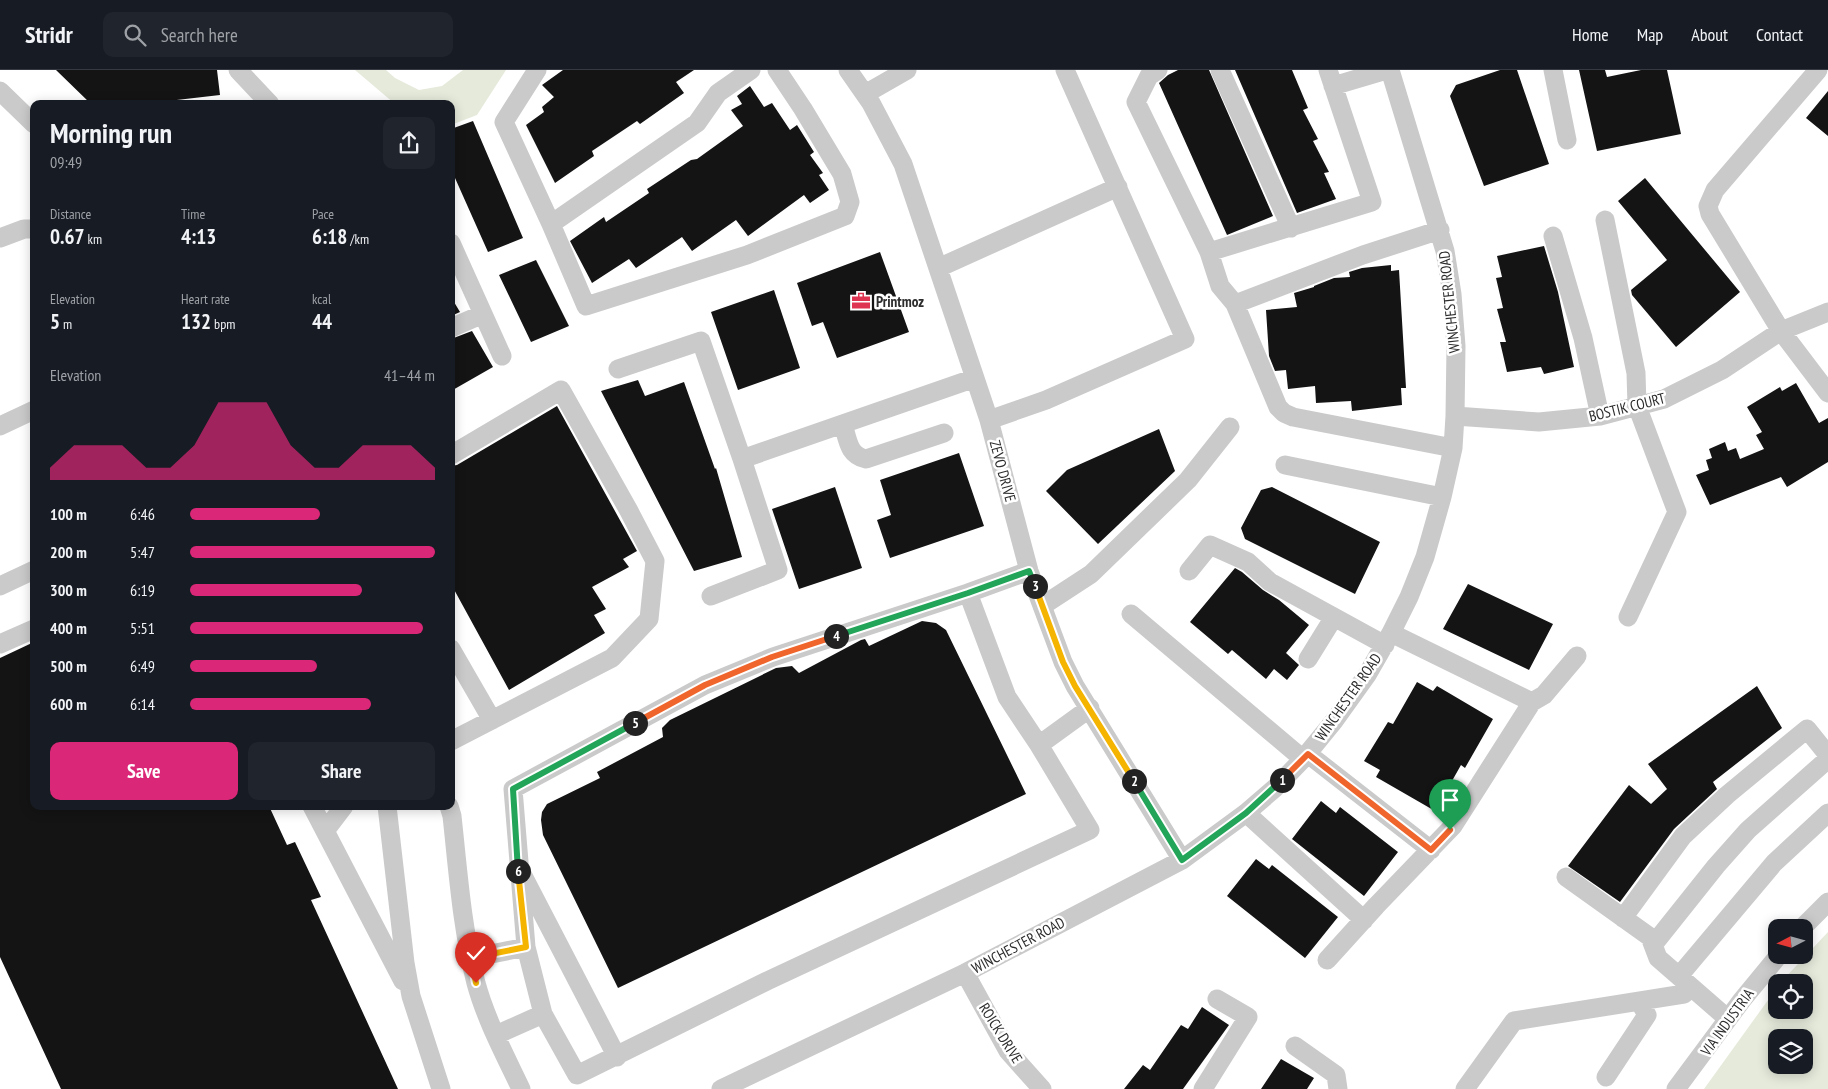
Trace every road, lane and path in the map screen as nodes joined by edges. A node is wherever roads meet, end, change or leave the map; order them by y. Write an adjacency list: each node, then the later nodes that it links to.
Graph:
1 (238, 70): 17 (street)
2 (537, 70): 22 (street)
3 (751, 70): 22 (street)
4 (777, 70): 22 (street)
5 (848, 70): 16 (street, ZEVO DRIVE)
6 (907, 70): 16 (street)
7 (1065, 70): 20 (street)
8 (1158, 70): 29 (street)
9 (1220, 70): 23 (street)
10 (1386, 70): 14 (street)
11 (1390, 70): 25 (street, WINCHESTER ROAD)
12 (1553, 70): 19 (street)
13 (1818, 70): 35 (street)
14 (1331, 78): 23 (street)
15 (0, 91): 18 (street)
16 (865, 94): 30 (street, ZEVO DRIVE)
17 (266, 100)
18 (30, 120)
19 (1567, 140)
20 (1118, 187): 30 (street); 44 (street)
21 (1605, 220): 40 (street)
22 (551, 224)
23 (1291, 228): 29 (street)
24 (30, 229): 27 (street)
25 (1440, 230): 31 (street); 42 (street, WINCHESTER ROAD)
26 (1553, 236): 43 (street)
27 (0, 238)
28 (455, 252): 33 (street)
29 (1209, 252): 31 (street)
30 (938, 268): 38 (street, ZEVO DRIVE)
31 (1235, 304): 49 (street)
32 (1828, 312): 35 (street, BOSTIK COURT)
33 (483, 314): 34 (street); 36 (street)
34 (455, 326)
35 (1781, 331): 39 (street); 40 (street, BOSTIK COURT)
36 (502, 356)
37 (618, 369): 51 (street)
38 (975, 378): 44 (street, ZEVO DRIVE); 45 (street)
39 (1828, 393)
40 (1637, 406): 43 (street, BOSTIK COURT); 63 (street)
41 (30, 412): 46 (street)
42 (1455, 416): 43 (street, BOSTIK COURT); 49 (street, WINCHESTER ROAD)
43 (1600, 416)
44 (989, 420): 54 (street, ZEVO DRIVE)
45 (843, 424): 48 (street); 51 (street)
46 (0, 426)
47 (1230, 427): 60 (street)
48 (944, 433)
49 (1453, 448): 53 (street, WINCHESTER ROAD)
50 (455, 453): 72 (street)
51 (742, 459): 59 (street)
52 (1285, 465): 53 (street)
53 (1442, 497): 65 (street, WINCHESTER ROAD)
54 (1029, 571): 58 (street); 60 (street, ZEVO DRIVE)
55 (1189, 571): 62 (street)
56 (30, 572): 57 (street)
57 (0, 586)
58 (968, 593): 74 (street); 87 (street)
59 (711, 596)
60 (1042, 606): 71 (street, ZEVO DRIVE)
61 (1131, 614): 76 (street)
62 (1334, 617): 65 (street); 69 (street)
63 (1628, 617)
64 (30, 631): 66 (street)
65 (1388, 639): 70 (street); 76 (street, WINCHESTER ROAD)
66 (0, 644)
67 (455, 656): 72 (street)
68 (1577, 656): 70 (street)
69 (1308, 659)
70 (1532, 702): 85 (street)
71 (1090, 708): 74 (street); 86 (street, ZEVO DRIVE)
72 (492, 720): 73 (street)
73 (455, 739)
74 (1039, 745): 107 (street)
75 (1828, 754): 90 (street)
76 (1305, 756): 82 (street, WINCHESTER ROAD); 85 (street)
77 (1828, 760): 93 (street)
78 (314, 810): 84 (street)
79 (341, 810): 84 (street)
80 (387, 810): 100 (street)
81 (450, 810): 95 (street)
82 (1246, 813): 86 (street, WINCHESTER ROAD); 92 (street)
83 (1828, 813): 99 (street)
84 (324, 831): 100 (street)
85 (1431, 850): 92 (street)
86 (1182, 860): 98 (street, WINCHESTER ROAD)
87 (518, 867): 94 (street); 107 (street)
88 (1566, 878): 90 (street)
89 (1828, 902): 91 (street)
90 (1623, 918): 93 (street)
91 (1811, 919)
92 (1364, 920): 96 (street)
93 (1653, 945): 99 (street)
94 (526, 947): 95 (street); 103 (street)
95 (471, 958): 105 (street)
96 (1327, 960)
97 (1772, 964): 104 (street, VIA INDUSTRIA)
98 (965, 973): 111 (street, WINCHESTER ROAD); 112 (street, ROICK DRIVE)
99 (1685, 981): 102 (street); 104 (street)
100 (411, 996): 109 (street)
101 (1217, 999): 113 (street)
102 (1639, 1001): 108 (street); 115 (street)
103 (543, 1014): 105 (street); 107 (street)
104 (1728, 1018): 116 (street, VIA INDUSTRIA)
105 (496, 1035): 110 (street)
106 (1295, 1046): 114 (street)
107 (616, 1057)
108 (1606, 1077)
109 (441, 1089)
110 (521, 1089)
111 (720, 1089)
112 (1042, 1089)
113 (1203, 1089)
114 (1338, 1089)
115 (1465, 1089)
116 (1676, 1089)

